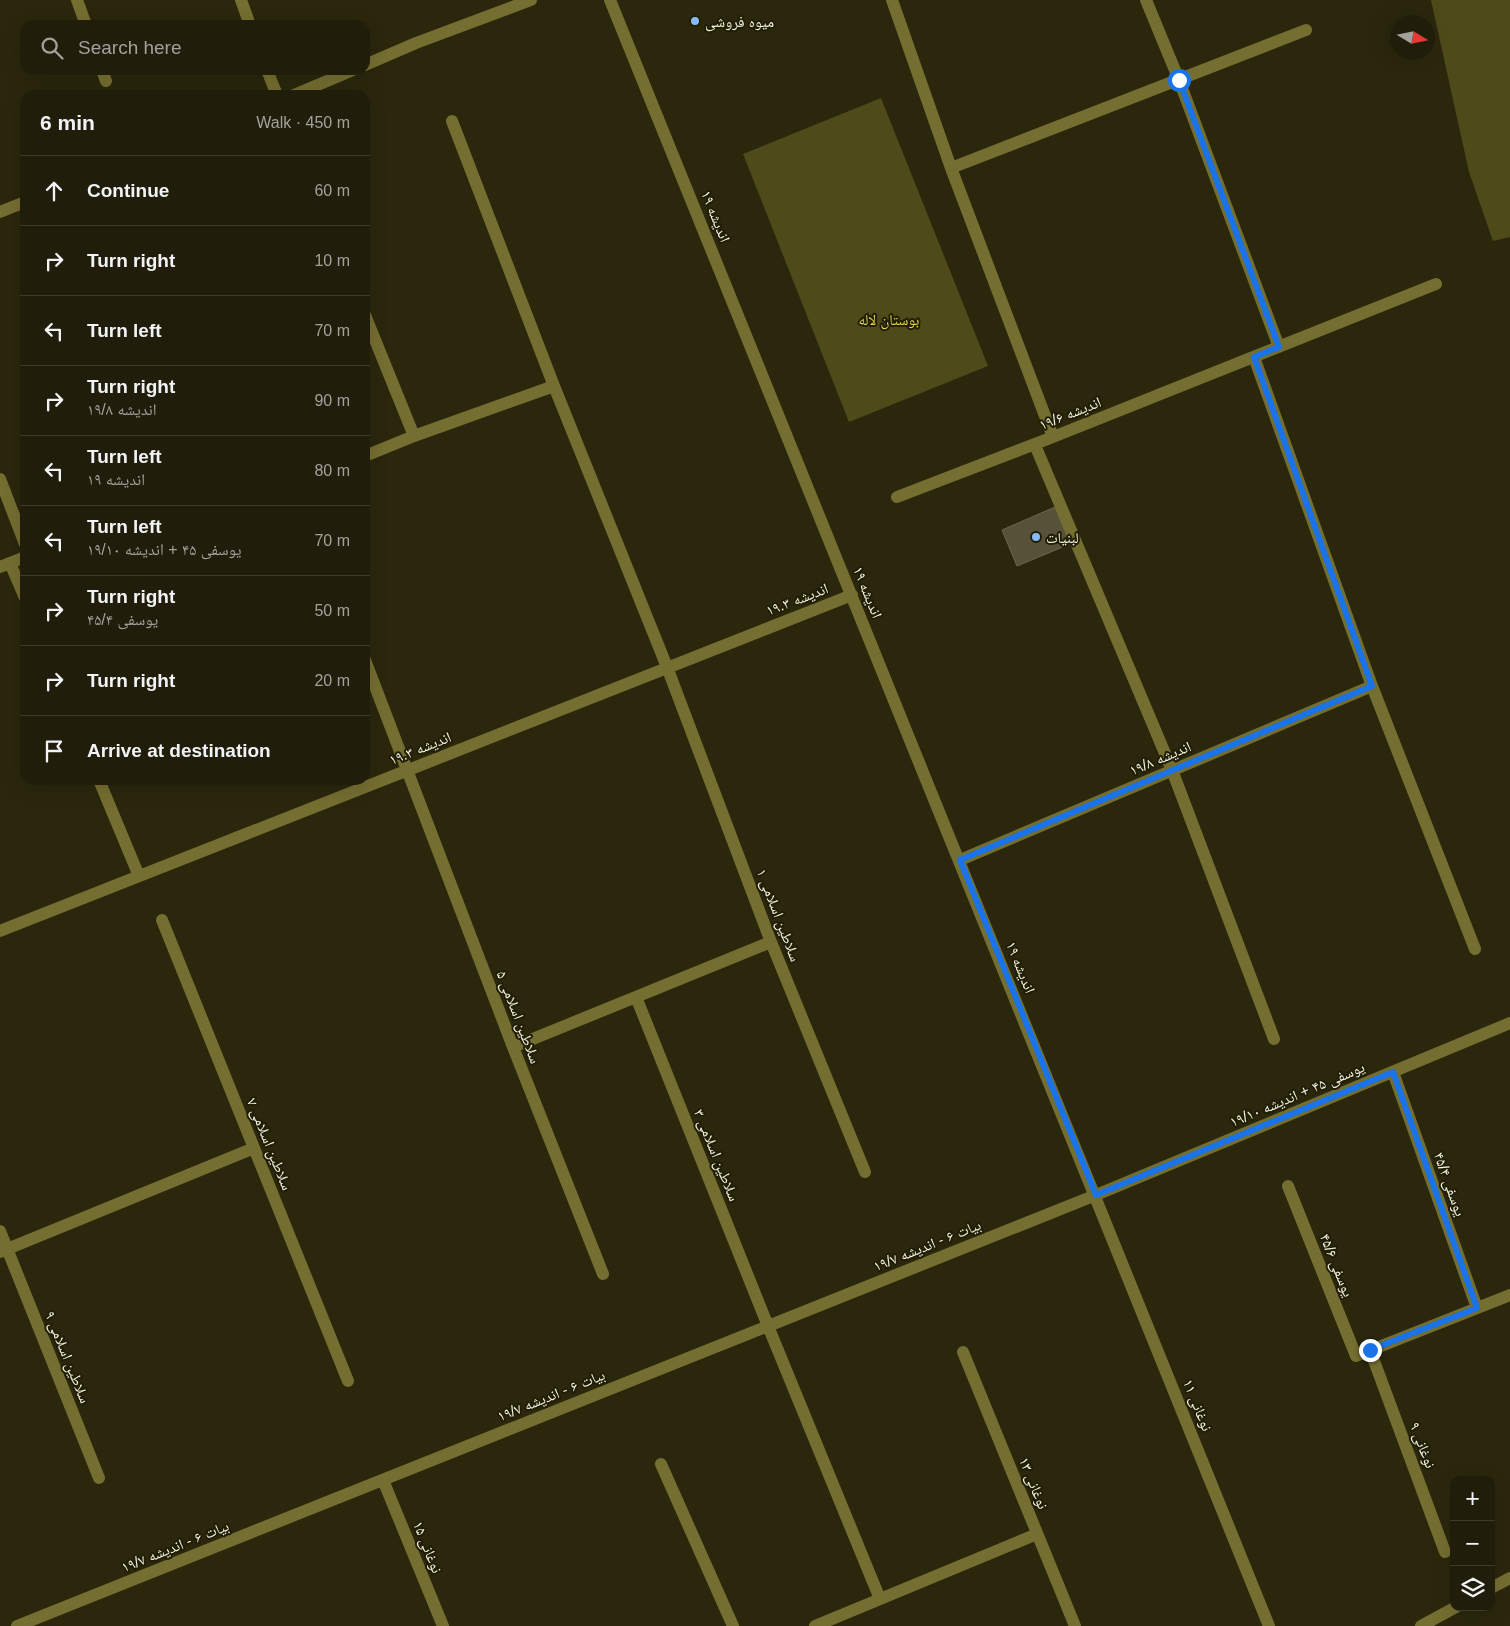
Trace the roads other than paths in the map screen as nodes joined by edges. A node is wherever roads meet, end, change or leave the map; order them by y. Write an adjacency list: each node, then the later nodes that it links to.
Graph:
1 (76, 0): 7 (street)
2 (241, 0): 8 (street)
3 (531, 0): 10 (street)
4 (610, 0): 35 (street, اندیشه ۱۹)
5 (892, 0): 17 (street)
6 (1146, 0): 13 (street)
7 (84, 20)
8 (248, 20)
9 (1306, 30): 13 (street)
10 (370, 63)
11 (269, 75): 14 (street)
12 (341, 75): 15 (street)
13 (1179, 80): 17 (street); 22 (street)
14 (275, 90)
15 (306, 90)
16 (452, 120): 24 (street, سلاطین اسلامی ۱)
17 (951, 168): 26 (street)
18 (20, 204): 19 (street)
19 (0, 212)
20 (1436, 284): 22 (street, اندیشه ۱۹/۶)
21 (370, 327): 25 (street)
22 (1279, 347): 23 (street, اندیشه ۱۹/۶)
23 (1254, 357): 26 (street, اندیشه ۱۹/۶); 38 (street)
24 (554, 386): 25 (street); 36 (street, سلاطین اسلامی ۱)
25 (414, 436): 28 (street)
26 (1053, 437): 27 (street, اندیشه ۱۹/۶)
27 (1035, 444): 30 (street, اندیشه ۱۹/۶); 40 (street)
28 (370, 454)
29 (0, 479): 31 (street)
30 (897, 497)
31 (20, 531)
32 (20, 559): 33 (street)
33 (5, 565): 34 (street)
34 (20, 590)
35 (852, 595): 36 (street, اندیشه ۱۹.۳); 44 (street, اندیشه ۱۹)
36 (667, 668): 39 (street, اندیشه ۱۹.۳); 48 (street, سلاطین اسلامی ۱)
37 (370, 673): 39 (street, سلاطین اسلامی ۵)
38 (1372, 686): 40 (street, اندیشه ۱۹/۸); 49 (street)
39 (407, 770): 43 (street, اندیشه ۱۹.۳); 53 (street, سلاطین اسلامی ۵)
40 (1172, 770): 44 (street, اندیشه ۱۹/۸); 52 (street)
41 (101, 785): 45 (street)
42 (369, 785): 45 (street, اندیشه ۱۹.۳)
43 (370, 785)
44 (960, 860): 58 (street, اندیشه ۱۹)
45 (139, 876): 47 (street, اندیشه ۱۹.۳)
46 (162, 920): 55 (street, سلاطین اسلامی ۷)
47 (0, 931)
48 (771, 942): 50 (street); 56 (street, سلاطین اسلامی ۱)
49 (1475, 949)
50 (636, 997): 53 (street); 64 (street, سلاطین اسلامی ۳)
51 (1510, 1023): 54 (street, یوسفی ۴۵ + اندیشه ۱۹/۱۰)
52 (1274, 1039)
53 (512, 1047): 61 (street, سلاطین اسلامی ۵)
54 (1393, 1072): 58 (street, یوسفی ۴۵ + اندیشه ۱۹/۱۰); 63 (street, یوسفی ۴۵/۴)
55 (254, 1148): 60 (street); 67 (street, سلاطین اسلامی ۷)
56 (865, 1172)
57 (1288, 1186): 65 (street, یوسفی ۴۵/۶)
58 (1096, 1195): 64 (street, بیات ۶ - اندیشه ۱۹/۷); 82 (street, نوغانی ۱۱)
59 (0, 1231): 60 (street, سلاطین اسلامی ۹)
60 (4, 1251): 69 (street, سلاطین اسلامی ۹)
61 (603, 1274)
62 (1510, 1294): 63 (street)
63 (1477, 1308): 65 (street)
64 (768, 1326): 70 (street, بیات ۶ - اندیشه ۱۹/۷); 75 (street, سلاطین اسلامی ۳)
65 (1370, 1350): 72 (street, نوغانی ۹)
66 (963, 1352): 71 (street, نوغانی ۱۳)
67 (348, 1381)
68 (661, 1464): 79 (street)
69 (99, 1478)
70 (383, 1480): 77 (street, بیات ۶ - اندیشه ۱۹/۷); 78 (street, نوغانی ۱۵)
71 (1037, 1534): 75 (street); 81 (street, نوغانی ۱۳)
72 (1445, 1552)
73 (1510, 1578): 74 (street)
74 (1495, 1586)
75 (880, 1599): 80 (street)
76 (1450, 1610): 83 (street)
77 (18, 1626)
78 (443, 1626)
79 (733, 1626)
80 (815, 1626)
81 (1075, 1626)
82 (1269, 1626)
83 (1421, 1626)

